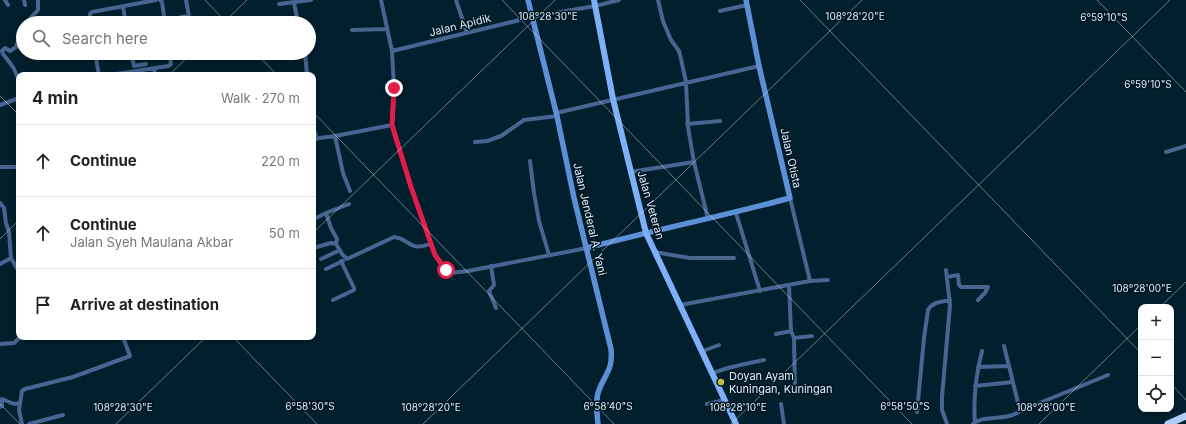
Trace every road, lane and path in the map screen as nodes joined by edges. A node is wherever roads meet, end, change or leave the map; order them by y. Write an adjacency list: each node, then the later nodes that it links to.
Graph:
1 (5, 0): 17 (street)
2 (38, 0): 20 (street)
3 (156, 0): 12 (street)
4 (160, 0): 23 (street)
5 (186, 0): 24 (street)
6 (311, 0): 13 (street)
7 (381, 0): 27 (street)
8 (456, 0): 29 (street)
9 (528, 0): 26 (main road, Jalan Jenderal A. Yani)
10 (619, 0): 14 (street, Jalan Apidik)
11 (658, 0): 44 (street)
12 (138, 2): 18 (street)
13 (294, 3): 16 (street); 25 (street)
14 (595, 3): 26 (street, Jalan Apidik); 46 (main road, Jalan Veteran)
15 (747, 3): 19 (street); 37 (main road, Jalan Otista)
16 (278, 4)
17 (8, 5)
18 (123, 7): 21 (street); 22 (street)
19 (720, 11)
20 (32, 16)
21 (90, 16)
22 (125, 16)
23 (164, 16)
24 (189, 16)
25 (297, 16)
26 (532, 17): 29 (street, Jalan Apidik); 48 (main road, Jalan Jenderal A. Yani)
27 (387, 29): 28 (street); 31 (street)
28 (352, 30)
29 (467, 33): 31 (street, Jalan Apidik)
30 (16, 47): 43 (street)
31 (392, 51): 51 (street)
32 (96, 60): 39 (street)
33 (133, 60): 36 (street)
34 (171, 60): 38 (street)
35 (306, 60): 42 (street)
36 (146, 64)
37 (759, 66): 44 (street); 63 (main road, Jalan Otista)
38 (154, 68): 40 (street); 41 (street)
39 (98, 72)
40 (129, 72)
41 (155, 72)
42 (307, 72)
43 (16, 74)
44 (686, 82): 46 (street); 50 (street)
45 (16, 99): 47 (street)
46 (612, 99): 48 (street); 61 (main road, Jalan Veteran)
47 (0, 105)
48 (556, 114): 54 (street); 74 (main road, Jalan Jenderal A. Yani)
49 (720, 121): 50 (street)
50 (687, 124): 58 (street)
51 (392, 125): 52 (street); 72 (street)
52 (335, 136): 53 (street); 62 (street)
53 (316, 139)
54 (475, 142)
55 (1186, 146): 56 (street)
56 (1166, 152)
57 (530, 161): 77 (street)
58 (694, 162): 61 (street); 69 (street)
59 (0, 167): 60 (street)
60 (16, 167)
61 (630, 172): 70 (main road, Jalan Veteran)
62 (350, 191)
63 (790, 198): 67 (main road, Jalan Otista); 90 (street)
64 (0, 204): 78 (street)
65 (349, 204): 66 (street)
66 (326, 213): 68 (street); 71 (street)
67 (736, 213): 69 (main road, Jalan Otista); 92 (street)
68 (316, 218)
69 (708, 219): 70 (main road, Jalan Otista)
70 (646, 232): 74 (main road, Jalan Otista); 76 (main road, Jalan Veteran)
71 (336, 244): 73 (street); 75 (street)
72 (430, 244): 81 (street); 84 (street)
73 (316, 247)
74 (587, 248): 77 (street); 129 (main road, Jalan Jenderal A. Yani)
75 (340, 250): 80 (street); 81 (street)
76 (654, 251): 79 (street); 96 (main road, Jalan Veteran)
77 (549, 255): 84 (street)
78 (11, 258): 83 (street); 85 (street)
79 (734, 258)
80 (321, 259)
81 (347, 259): 82 (street)
82 (341, 261): 86 (street); 93 (street)
83 (0, 264)
84 (491, 266): 97 (street)
85 (16, 267)
86 (326, 269)
87 (946, 270): 88 (street)
88 (947, 277): 94 (street); 95 (street)
89 (828, 280): 90 (street)
90 (810, 281): 91 (street)
91 (789, 285): 92 (street); 98 (street)
92 (760, 291): 96 (street)
93 (333, 300)
94 (950, 300): 123 (street); 132 (street)
95 (978, 300)
96 (680, 305): 107 (main road, Jalan Veteran)
97 (496, 308)
98 (791, 331): 99 (street); 101 (street)
99 (776, 334)
100 (812, 336): 101 (street)
101 (794, 338): 116 (street)
102 (17, 340): 104 (street)
103 (123, 340): 118 (street)
104 (0, 344)
105 (719, 345): 107 (street)
106 (1004, 346): 110 (street)
107 (703, 351): 112 (main road, Jalan Veteran)
108 (982, 351): 111 (street)
109 (764, 360): 112 (street)
110 (1009, 366): 111 (street); 114 (street)
111 (978, 367): 115 (street)
112 (712, 373): 117 (main road, Jalan Veteran)
113 (1108, 375): 122 (street)
114 (1013, 382): 115 (street); 122 (street)
115 (975, 386): 126 (street)
116 (794, 392)
117 (725, 400): 119 (street); 130 (main road, Jalan Veteran)
118 (20, 404): 121 (street); 127 (street)
119 (707, 404)
120 (781, 404): 131 (street)
121 (0, 407)
122 (1020, 411): 126 (street)
123 (917, 412)
124 (63, 415): 128 (street)
125 (1186, 416): 133 (highway)
126 (974, 423)
127 (22, 424)
128 (30, 424)
129 (598, 424)
130 (736, 424)
131 (784, 424)
132 (947, 424)
133 (1168, 424)

